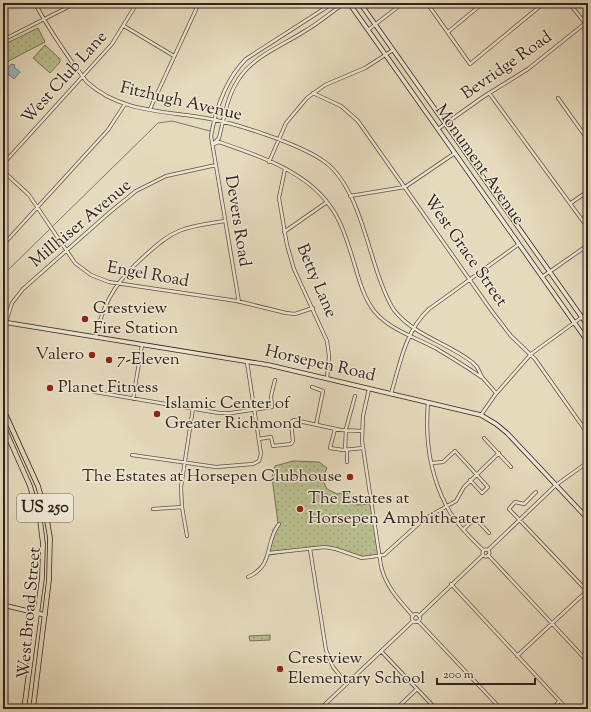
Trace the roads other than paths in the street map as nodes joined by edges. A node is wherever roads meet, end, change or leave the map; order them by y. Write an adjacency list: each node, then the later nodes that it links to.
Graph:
1 (35, 3): 16 (street, Fitzhugh Avenue)
2 (76, 3): 16 (street)
3 (138, 3): 19 (street, West Club Lane)
4 (199, 3): 27 (street)
5 (215, 3): 6 (street)
6 (232, 3)
7 (333, 3): 22 (street, Devers Road)
8 (345, 3): 24 (street, Devers Road)
9 (349, 3): 20 (street, Monument Avenue)
10 (360, 3): 18 (street, Monument Avenue)
11 (403, 3): 18 (street)
12 (427, 3): 21 (street)
13 (483, 3): 21 (street)
14 (544, 3): 21 (street)
15 (569, 3): 17 (street)
16 (44, 20): 23 (street); 28 (street, Fitzhugh Avenue)
17 (587, 22): 30 (street, Bevridge Road)
18 (376, 25): 20 (street); 25 (street, Monument Avenue)
19 (124, 26): 27 (street); 28 (street, West Club Lane)
20 (368, 30): 26 (street, Monument Avenue)
21 (448, 32)
22 (283, 35): 24 (street); 34 (street, Devers Road)
23 (3, 40)
24 (287, 42): 35 (street, Devers Road)
25 (394, 50): 26 (street); 36 (street, Monument Avenue)
26 (385, 55): 29 (street); 37 (street, Monument Avenue)
27 (174, 56): 33 (street)
28 (83, 77): 32 (street, Fitzhugh Avenue); 44 (street, West Club Lane)
29 (313, 93): 39 (street); 48 (street, West Grace Street)
30 (489, 93): 36 (street, Bevridge Road); 52 (street)
31 (558, 98): 38 (street)
32 (125, 104): 33 (street, Fitzhugh Avenue); 53 (street)
33 (150, 109): 34 (street, Fitzhugh Avenue)
34 (215, 120): 35 (street, Fitzhugh Avenue); 41 (street, Devers Road)
35 (223, 121): 39 (street, Fitzhugh Avenue); 41 (street, Devers Road)
36 (446, 124): 37 (street, Bevridge Road); 61 (street, Monument Avenue)
37 (438, 129): 42 (street, Monument Avenue)
38 (587, 136): 40 (street)
39 (277, 140): 43 (street); 50 (street, Fitzhugh Avenue)
40 (588, 140)
41 (214, 144): 43 (street, Fitzhugh Avenue); 45 (street, Devers Road)
42 (455, 153): 48 (street); 57 (street, Monument Avenue)
43 (269, 162): 46 (street, Fitzhugh Avenue)
44 (3, 164)
45 (216, 165): 54 (street, Devers Road); 60 (street, Millhiser Avenue)
46 (285, 169): 51 (street, Fitzhugh Avenue); 56 (street, Betty Lane)
47 (3, 170): 53 (street, Engel Road)
48 (405, 187): 50 (street); 63 (street, West Grace Street)
49 (588, 191): 52 (street)
50 (350, 196): 71 (street, Fitzhugh Avenue)
51 (327, 202): 56 (street); 72 (street, Fitzhugh Avenue)
52 (571, 204): 55 (street)
53 (37, 207): 58 (street); 60 (street, Engel Road)
54 (224, 221): 64 (street); 65 (street, Devers Road)
55 (588, 228)
56 (284, 232): 66 (street, Betty Lane)
57 (519, 244): 62 (street, Monument Avenue); 63 (street)
58 (3, 245)
59 (588, 245): 61 (street)
60 (66, 251): 64 (street, Engel Road); 68 (street, Millhiser Avenue)
61 (550, 272): 62 (street); 67 (street, Monument Avenue)
62 (542, 277): 69 (street, Monument Avenue)
63 (471, 280): 71 (street); 76 (street, West Grace Street)
64 (118, 283): 65 (street, Engel Road); 73 (street)
65 (239, 302): 66 (street, Engel Road)
66 (313, 308): 79 (street, Betty Lane)
67 (582, 317): 69 (street); 70 (street, Monument Avenue)
68 (4, 322): 73 (street, Horsepen Road)
69 (574, 323): 74 (street, Monument Avenue); 76 (street)
70 (588, 326)
71 (413, 327): 72 (street); 78 (street, Fitzhugh Avenue)
72 (409, 335): 78 (street, Fitzhugh Avenue); 85 (street)
73 (96, 336): 75 (street, Horsepen Road)
74 (588, 342)
75 (142, 344): 77 (street, Horsepen Road); 87 (street)
76 (531, 354): 84 (street); 98 (street, West Grace Street)
77 (247, 361): 79 (street, Horsepen Road); 91 (street)
78 (482, 377): 84 (street, Fitzhugh Avenue)
79 (327, 379): 82 (street, Horsepen Road)
80 (275, 380): 91 (street)
81 (312, 387): 94 (street)
82 (369, 389): 85 (street, Horsepen Road); 97 (street)
83 (95, 392): 87 (street)
84 (496, 393): 92 (street)
85 (391, 394): 88 (street, Horsepen Road)
86 (355, 396): 96 (street)
87 (133, 399): 90 (street)
88 (428, 404): 92 (street, Horsepen Road); 110 (street)
89 (3, 408): 102 (main road, West Broad Street / US 250)
90 (193, 408): 91 (street); 109 (street)
91 (254, 409): 100 (street)
92 (480, 415): 114 (street, Horsepen Road)
93 (3, 425): 104 (main road, West Broad Street / US 250)
94 (316, 425): 95 (street); 100 (street)
95 (335, 429): 96 (street); 103 (street)
96 (346, 430): 97 (street); 103 (street)
97 (362, 430): 101 (street)
98 (588, 434)
99 (484, 438): 105 (street)
100 (259, 439): 109 (street)
101 (363, 448): 103 (street); 130 (street)
102 (22, 449): 104 (main road); 137 (main road, West Broad Street / US 250)
103 (346, 450): 107 (street)
104 (15, 452): 136 (main road, West Broad Street / US 250)
105 (499, 453): 111 (street); 112 (street)
106 (132, 455): 109 (street)
107 (347, 462)
108 (588, 462): 114 (street)
109 (185, 463): 117 (street)
110 (432, 464): 112 (street); 116 (street)
111 (511, 467)
112 (476, 475): 113 (street); 113 (street)
113 (470, 480): 116 (street)
114 (556, 485): 119 (street); 120 (street, Horsepen Road)
115 (536, 492): 119 (street)
116 (446, 506): 122 (street); 130 (street)
117 (182, 507): 118 (street); 124 (street)
118 (153, 509)
119 (520, 519): 127 (street); 134 (street)
120 (588, 519)
121 (279, 524): 128 (street)
122 (464, 529): 123 (street); 126 (street)
123 (489, 533)
124 (187, 536)
125 (310, 549): 128 (street); 130 (street); 146 (street)
126 (483, 550): 127 (street); 129 (street)
127 (488, 550): 131 (street)
128 (269, 553): 132 (street)
129 (483, 555): 131 (street); 133 (street)
130 (379, 556): 138 (street)
131 (488, 556): 142 (street)
132 (248, 577)
133 (451, 584): 139 (street); 144 (street)
134 (588, 591): 142 (street)
135 (3, 605): 136 (street)
136 (38, 614): 137 (street); 149 (main road, West Broad Street / US 250)
137 (45, 615): 150 (main road, West Broad Street / US 250)
138 (413, 616): 139 (street); 140 (street)
139 (419, 616): 141 (street)
140 (413, 621): 141 (street); 143 (street)
141 (418, 621): 154 (street)
142 (552, 623): 144 (street); 145 (street)
143 (381, 651): 146 (street); 147 (street)
144 (517, 656): 148 (street)
145 (588, 662)
146 (346, 683): 151 (street)
147 (417, 689): 152 (street); 153 (street)
148 (559, 701): 155 (street); 156 (street)
149 (24, 707): 150 (street)
150 (32, 709)
151 (320, 709)
152 (396, 709)
153 (436, 709)
154 (501, 709)
155 (553, 709)
156 (567, 709)

